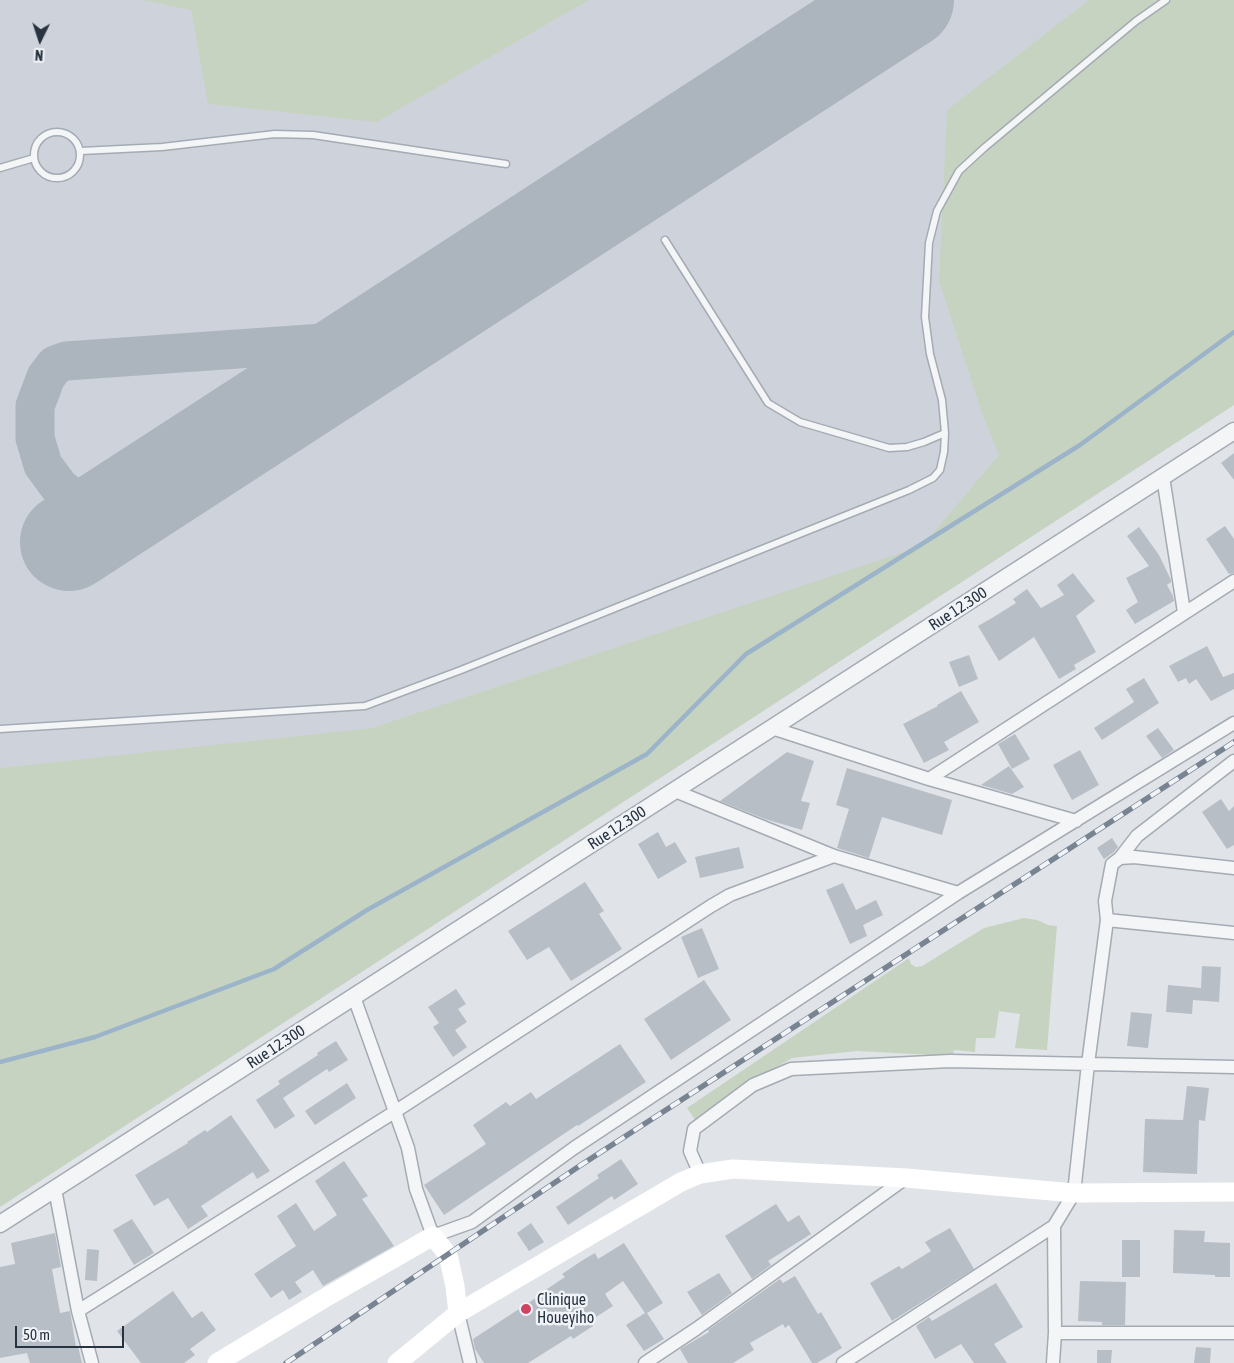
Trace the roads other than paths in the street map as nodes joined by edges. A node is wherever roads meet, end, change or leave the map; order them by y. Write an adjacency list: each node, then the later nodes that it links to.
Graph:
1 (1166, 0): 8 (lane)
2 (81, 151): 3 (lane); 3 (lane); 4 (lane)
3 (34, 158): 5 (lane)
4 (506, 164)
5 (0, 168)
6 (665, 240): 8 (lane)
7 (1234, 431): 9 (street, Rue 12.300)
8 (945, 433): 14 (lane)
9 (1163, 477): 11 (street); 13 (street, Rue 12.300)
10 (1234, 581): 11 (street)
11 (1184, 612): 16 (street)
12 (1234, 723): 18 (street)
13 (772, 728): 16 (street); 17 (street, Rue 12.300)
14 (0, 729)
15 (1234, 761): 20 (street)
16 (929, 779): 18 (street)
17 (675, 790): 19 (street); 25 (street, Rue 12.300)
18 (1076, 821): 22 (street)
19 (834, 856): 22 (street); 28 (street)
20 (1120, 858): 21 (street); 23 (street)
21 (1234, 868)
22 (958, 893): 36 (street)
23 (1107, 920): 24 (street); 26 (street)
24 (1234, 933)
25 (354, 997): 28 (street); 31 (street, Rue 12.300)
26 (1088, 1064): 27 (street); 29 (street); 32 (street)
27 (1234, 1068)
28 (396, 1111): 36 (street); 37 (street)
29 (700, 1174): 30 (main road); 38 (main road)
30 (906, 1178): 32 (main road); 45 (street)
31 (55, 1189): 34 (street, Rue 12.300); 37 (street)
32 (1074, 1192): 33 (main road); 35 (street)
33 (1234, 1192)
34 (0, 1224)
35 (1054, 1226): 40 (street); 46 (street)
36 (432, 1236): 38 (main road); 42 (main road)
37 (78, 1311): 41 (street)
38 (458, 1313): 43 (main road); 44 (street)
39 (1234, 1332): 40 (street)
40 (1055, 1333): 47 (street)
41 (92, 1363)
42 (217, 1363)
43 (397, 1363)
44 (470, 1363)
45 (645, 1363)
46 (843, 1363)
47 (1053, 1363)

